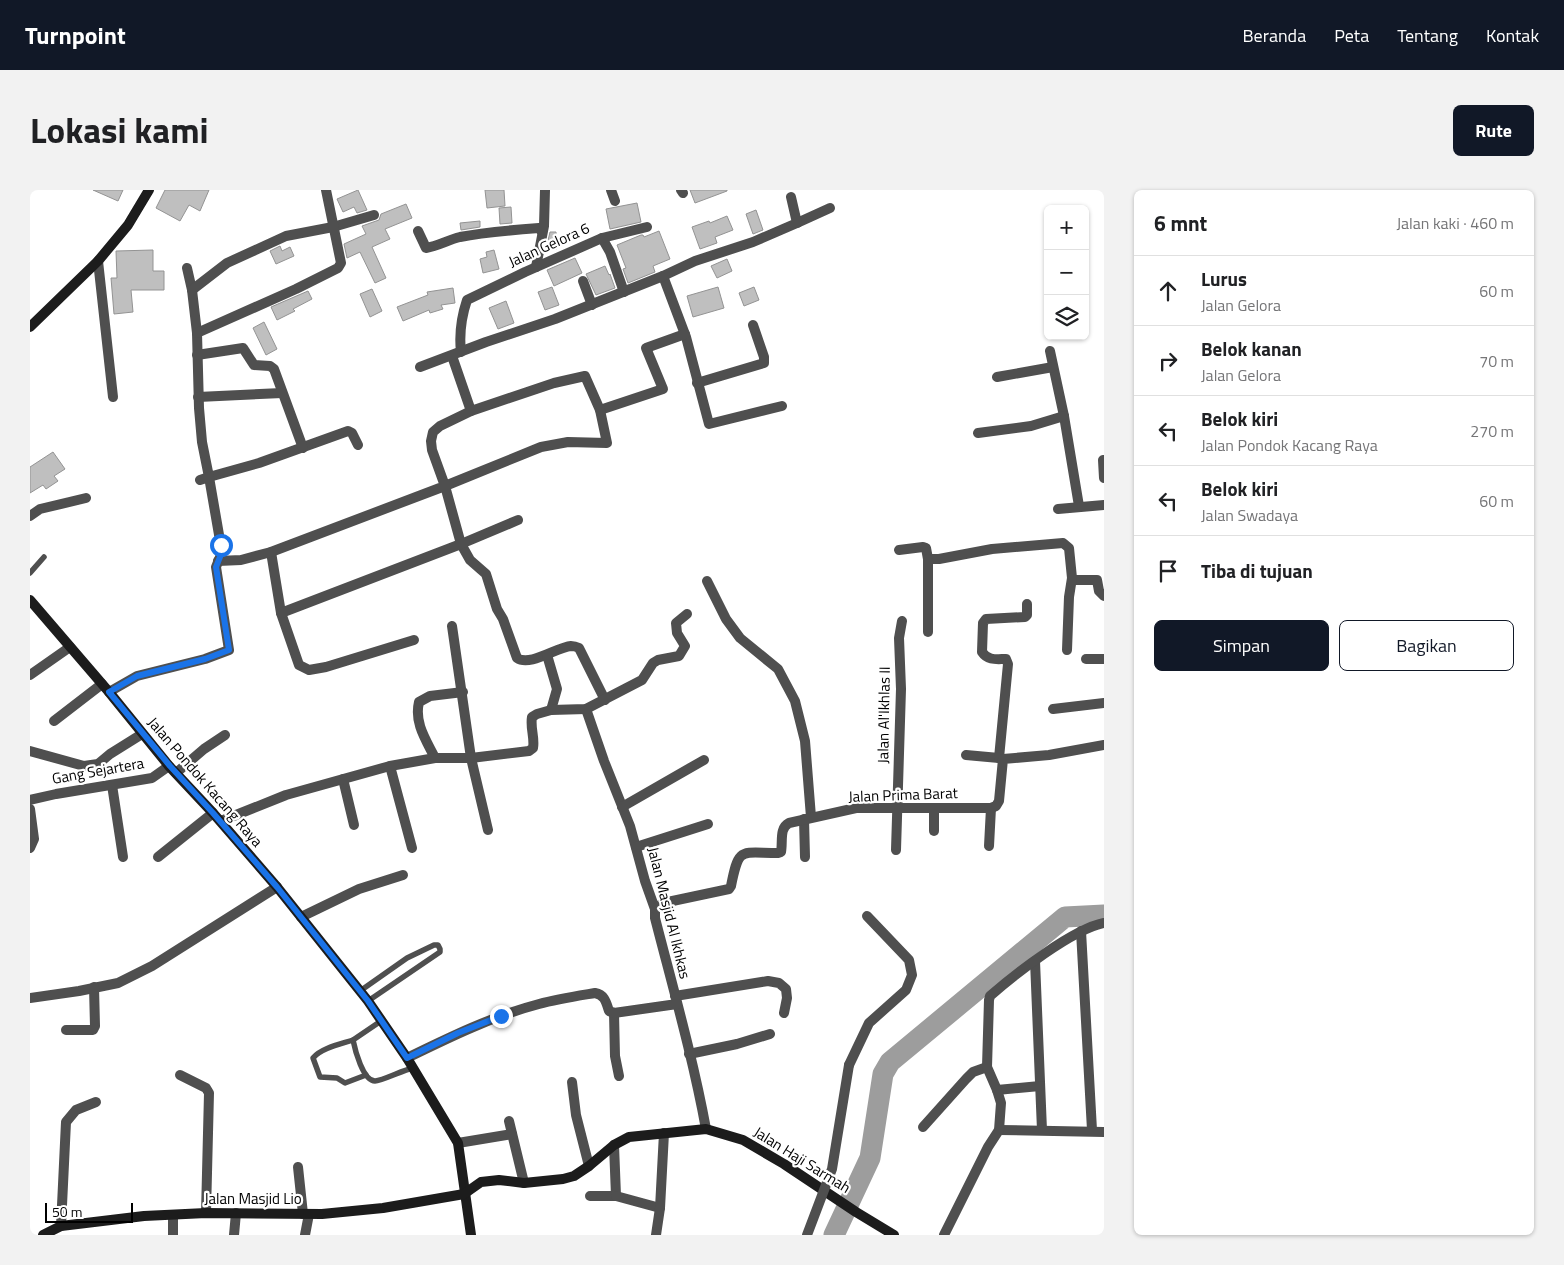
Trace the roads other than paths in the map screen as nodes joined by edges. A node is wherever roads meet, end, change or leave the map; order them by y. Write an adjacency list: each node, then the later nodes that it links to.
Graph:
1 (149, 190): 15 (street)
2 (326, 190): 10 (street)
3 (546, 190): 13 (street)
4 (611, 190): 6 (street)
5 (791, 197): 9 (street)
6 (615, 200)
7 (830, 208): 9 (street)
8 (374, 215): 10 (street)
9 (797, 223): 18 (street)
10 (333, 227): 20 (street); 25 (street)
11 (647, 227): 14 (street, Jalan Gelora 6)
12 (418, 231): 13 (street)
13 (542, 232): 16 (street)
14 (602, 238): 16 (street, Jalan Gelora 6); 21 (street)
15 (98, 260): 24 (street); 35 (street)
16 (536, 267): 28 (street, Jalan Gelora 6)
17 (187, 268): 20 (street)
18 (663, 276): 21 (street); 26 (street)
19 (583, 280): 22 (street)
20 (192, 290): 25 (street)
21 (624, 292): 22 (street)
22 (592, 305): 28 (street)
23 (753, 325): 33 (street)
24 (30, 327)
25 (197, 333): 29 (street)
26 (685, 334): 33 (street); 38 (street)
27 (1050, 351): 31 (street)
28 (456, 354): 30 (street); 39 (street)
29 (197, 356): 34 (street); 36 (street)
30 (420, 367)
31 (1053, 368): 32 (street); 40 (street)
32 (997, 377)
33 (698, 383): 37 (street)
34 (282, 393): 36 (street); 43 (street)
35 (113, 397)
36 (198, 397): 45 (street)
37 (782, 406)
38 (600, 410): 39 (street); 47 (street)
39 (471, 411): 47 (street)
40 (1064, 416): 41 (street); 50 (street)
41 (978, 432)
42 (358, 445): 43 (street)
43 (303, 448): 45 (street)
44 (1102, 460): 46 (street)
45 (204, 478): 59 (street)
46 (1104, 478)
47 (445, 486): 54 (street); 56 (street)
48 (86, 498): 52 (street)
49 (1104, 505): 50 (street)
50 (1079, 506): 51 (street)
51 (1058, 509)
52 (30, 516)
53 (518, 520): 54 (street)
54 (461, 544): 66 (street); 74 (street)
55 (898, 550): 58 (street)
56 (271, 552): 59 (street); 66 (street)
57 (44, 557): 60 (lane)
58 (928, 559): 61 (street); 70 (street)
59 (218, 561): 79 (street)
60 (30, 573)
61 (1072, 578): 63 (street); 73 (street)
62 (707, 581): 107 (street)
63 (1104, 596)
64 (30, 600): 72 (street, Jalan Pondok Kacang Raya)
65 (1027, 604): 94 (street)
66 (281, 613): 71 (street)
67 (687, 614): 81 (street)
68 (902, 621): 105 (street, Jalan Al'Ikhlas II)
69 (452, 626): 80 (street)
70 (928, 632)
71 (414, 640)
72 (70, 647): 77 (street); 78 (street, Jalan Pondok Kacang Raya)
73 (1067, 650)
74 (547, 655): 81 (street); 85 (street)
75 (1086, 658): 76 (street)
76 (1104, 658)
77 (30, 675)
78 (102, 684): 79 (street, Jalan Pondok Kacang Raya); 86 (street)
79 (109, 692): 87 (street, Jalan Pondok Kacang Raya)
80 (463, 692): 92 (street); 93 (street)
81 (605, 700): 83 (street)
82 (1104, 703): 84 (street)
83 (586, 709): 85 (street); 101 (street, Jalan Masjid Al Ikhkas)
84 (1053, 709)
85 (551, 710): 93 (street)
86 (54, 721)
87 (142, 734): 90 (street); 97 (street, Jalan Pondok Kacang Raya)
88 (225, 735): 97 (street, Gang Sejartera)
89 (1104, 745): 94 (street)
90 (30, 751)
91 (966, 755): 94 (street)
92 (435, 758): 93 (street); 96 (street)
93 (471, 758): 111 (street)
94 (1001, 759): 103 (street)
95 (704, 760): 101 (street)
96 (390, 766): 98 (street); 116 (street)
97 (173, 770): 99 (street, Gang Sejartera); 106 (street, Jalan Pondok Kacang Raya)
98 (343, 779): 108 (street); 110 (street)
99 (112, 785): 100 (street, Gang Sejartera); 118 (street)
100 (30, 800)
101 (622, 807): 114 (street, Jalan Masjid Al Ikhkas)
102 (934, 808): 103 (street, Jalan Prima Barat); 105 (street, Jalan Prima Barat); 112 (street)
103 (991, 808): 113 (street)
104 (30, 809): 115 (street)
105 (898, 809): 107 (street, Jalan Prima Barat); 117 (street, Jalan Al'Ikhlas II)
106 (213, 813): 108 (street, Jalan Pondok Kacang Raya); 119 (street)
107 (807, 818): 120 (street); 123 (street, Jalan Prima Barat)
108 (220, 821): 122 (street, Jalan Pondok Kacang Raya)
109 (708, 824): 114 (street)
110 (354, 825)
111 (488, 830)
112 (934, 831)
113 (989, 846)
114 (636, 847): 123 (street, Jalan Masjid Al Ikhkas)
115 (30, 848)
116 (412, 848)
117 (896, 850)
118 (123, 857)
119 (158, 857)
120 (805, 857)
121 (403, 875): 125 (street)
122 (277, 887): 125 (street, Jalan Pondok Kacang Raya); 129 (street)
123 (655, 909): 132 (street, Jalan Masjid Al Ikhkas)
124 (867, 916): 180 (street, bridge)
125 (301, 918): 130 (street, Jalan Pondok Kacang Raya)
126 (1104, 923): 127 (street)
127 (1081, 931): 128 (street); 156 (street)
128 (1036, 961): 142 (street); 148 (street)
129 (94, 987): 131 (street); 137 (street)
130 (360, 991): 133 (street, Jalan Pondok Kacang Raya); 133 (lane)
131 (30, 998)
132 (676, 1000): 134 (street); 135 (street); 140 (street, Jalan Masjid Al Ikhkas)
133 (368, 1001): 136 (street, Jalan Pondok Kacang Raya)
134 (614, 1013): 141 (street); 146 (street)
135 (784, 1013)
136 (381, 1021): 139 (lane); 141 (street, Jalan Pondok Kacang Raya)
137 (66, 1030)
138 (770, 1034): 140 (street)
139 (353, 1040): 145 (lane); 145 (lane)
140 (689, 1054): 153 (street, Jalan Masjid Al Ikhkas)
141 (407, 1058): 143 (street, Jalan Pondok Kacang Raya)
142 (987, 1067): 149 (street); 152 (street)
143 (413, 1068): 145 (lane); 160 (street, Jalan Pondok Kacang Raya)
144 (180, 1074): 169 (street)
145 (366, 1075)
146 (619, 1076)
147 (572, 1082): 162 (street)
148 (1040, 1086): 149 (street); 155 (street)
149 (997, 1090): 154 (street)
150 (96, 1102): 173 (street)
151 (509, 1121): 159 (street)
152 (923, 1127)
153 (706, 1129): 158 (street, Jalan Haji Sarmah); 181 (street, Jalan Haji Sarmah)
154 (999, 1130): 155 (street); 182 (street)
155 (1042, 1130): 156 (street)
156 (1092, 1130): 157 (street)
157 (1104, 1132)
158 (664, 1133): 161 (street, Jalan Haji Sarmah); 168 (street)
159 (512, 1134): 160 (street); 164 (street)
160 (458, 1144): 165 (street, Jalan Pondok Kacang Raya)
161 (614, 1145): 162 (street, Jalan Haji Sarmah); 167 (street)
162 (589, 1166): 164 (street, Jalan Haji Sarmah)
163 (298, 1167): 172 (street)
164 (524, 1183): 165 (street, Jalan Haji Sarmah)
165 (464, 1194): 172 (street, Jalan Masjid Lio); 178 (street, Jalan Pondok Kacang Raya)
166 (590, 1196): 167 (street)
167 (616, 1196): 168 (street)
168 (660, 1208): 179 (street)
169 (206, 1213): 170 (street, Jalan Masjid Lio); 171 (street, Jalan Masjid Lio)
170 (236, 1213): 172 (street, Jalan Masjid Lio); 176 (street)
171 (173, 1214): 173 (street, Jalan Masjid Lio); 175 (street)
172 (306, 1214): 177 (street)
173 (61, 1226): 174 (street, Jalan Masjid Lio)
174 (43, 1235)
175 (173, 1235)
176 (234, 1235)
177 (305, 1235)
178 (471, 1235)
179 (656, 1235)
180 (807, 1235)
181 (894, 1235)
182 (944, 1235)

